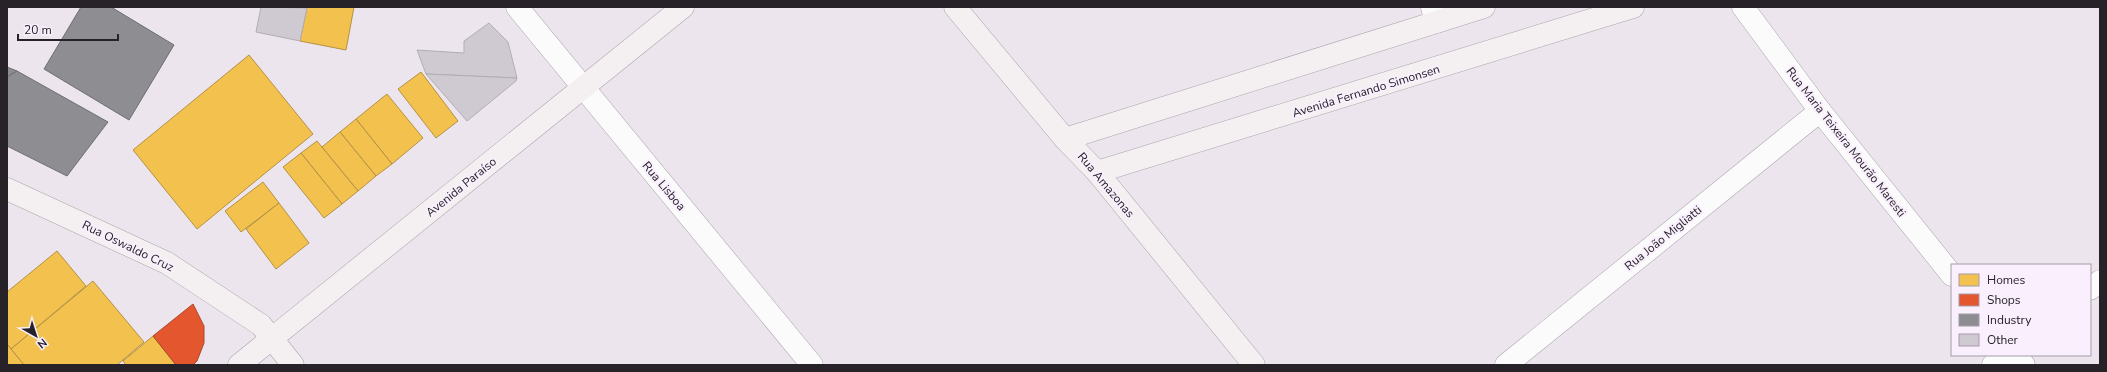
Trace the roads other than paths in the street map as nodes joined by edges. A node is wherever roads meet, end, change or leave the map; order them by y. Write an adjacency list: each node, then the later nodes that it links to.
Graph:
1 (516, 7): 8 (street, Rua Lisboa)
2 (683, 7): 8 (main road, Avenida Paraíso)
3 (956, 7): 10 (main road, Rua Amazonas)
4 (1484, 7): 7 (main road)
5 (1634, 7): 11 (main road, Avenida Fernando Simonsen)
6 (1743, 7): 9 (street, Rua Maria Teixeira Mourão Maresti)
7 (1434, 15): 10 (main road)
8 (584, 89): 16 (main road, Avenida Paraíso); 21 (street, Rua Lisboa)
9 (1820, 111): 13 (street, Rua Maria Teixeira Mourão Maresti); 23 (street, Rua João Migliatti)
10 (1065, 139): 11 (main road, Rua Amazonas)
11 (1097, 172): 22 (main road, Rua Amazonas)
12 (7, 189): 16 (main road, Rua Oswaldo Cruz)
13 (1951, 274)
14 (2100, 281): 15 (street)
15 (2091, 288)
16 (272, 338): 19 (main road, Avenida Paraíso); 20 (main road, Rua Oswaldo Cruz)
17 (2005, 356): 24 (street)
18 (2017, 356): 25 (street)
19 (239, 365)
20 (293, 365)
21 (812, 365)
22 (1254, 365)
23 (1506, 365)
24 (1993, 365)
25 (2024, 365)

